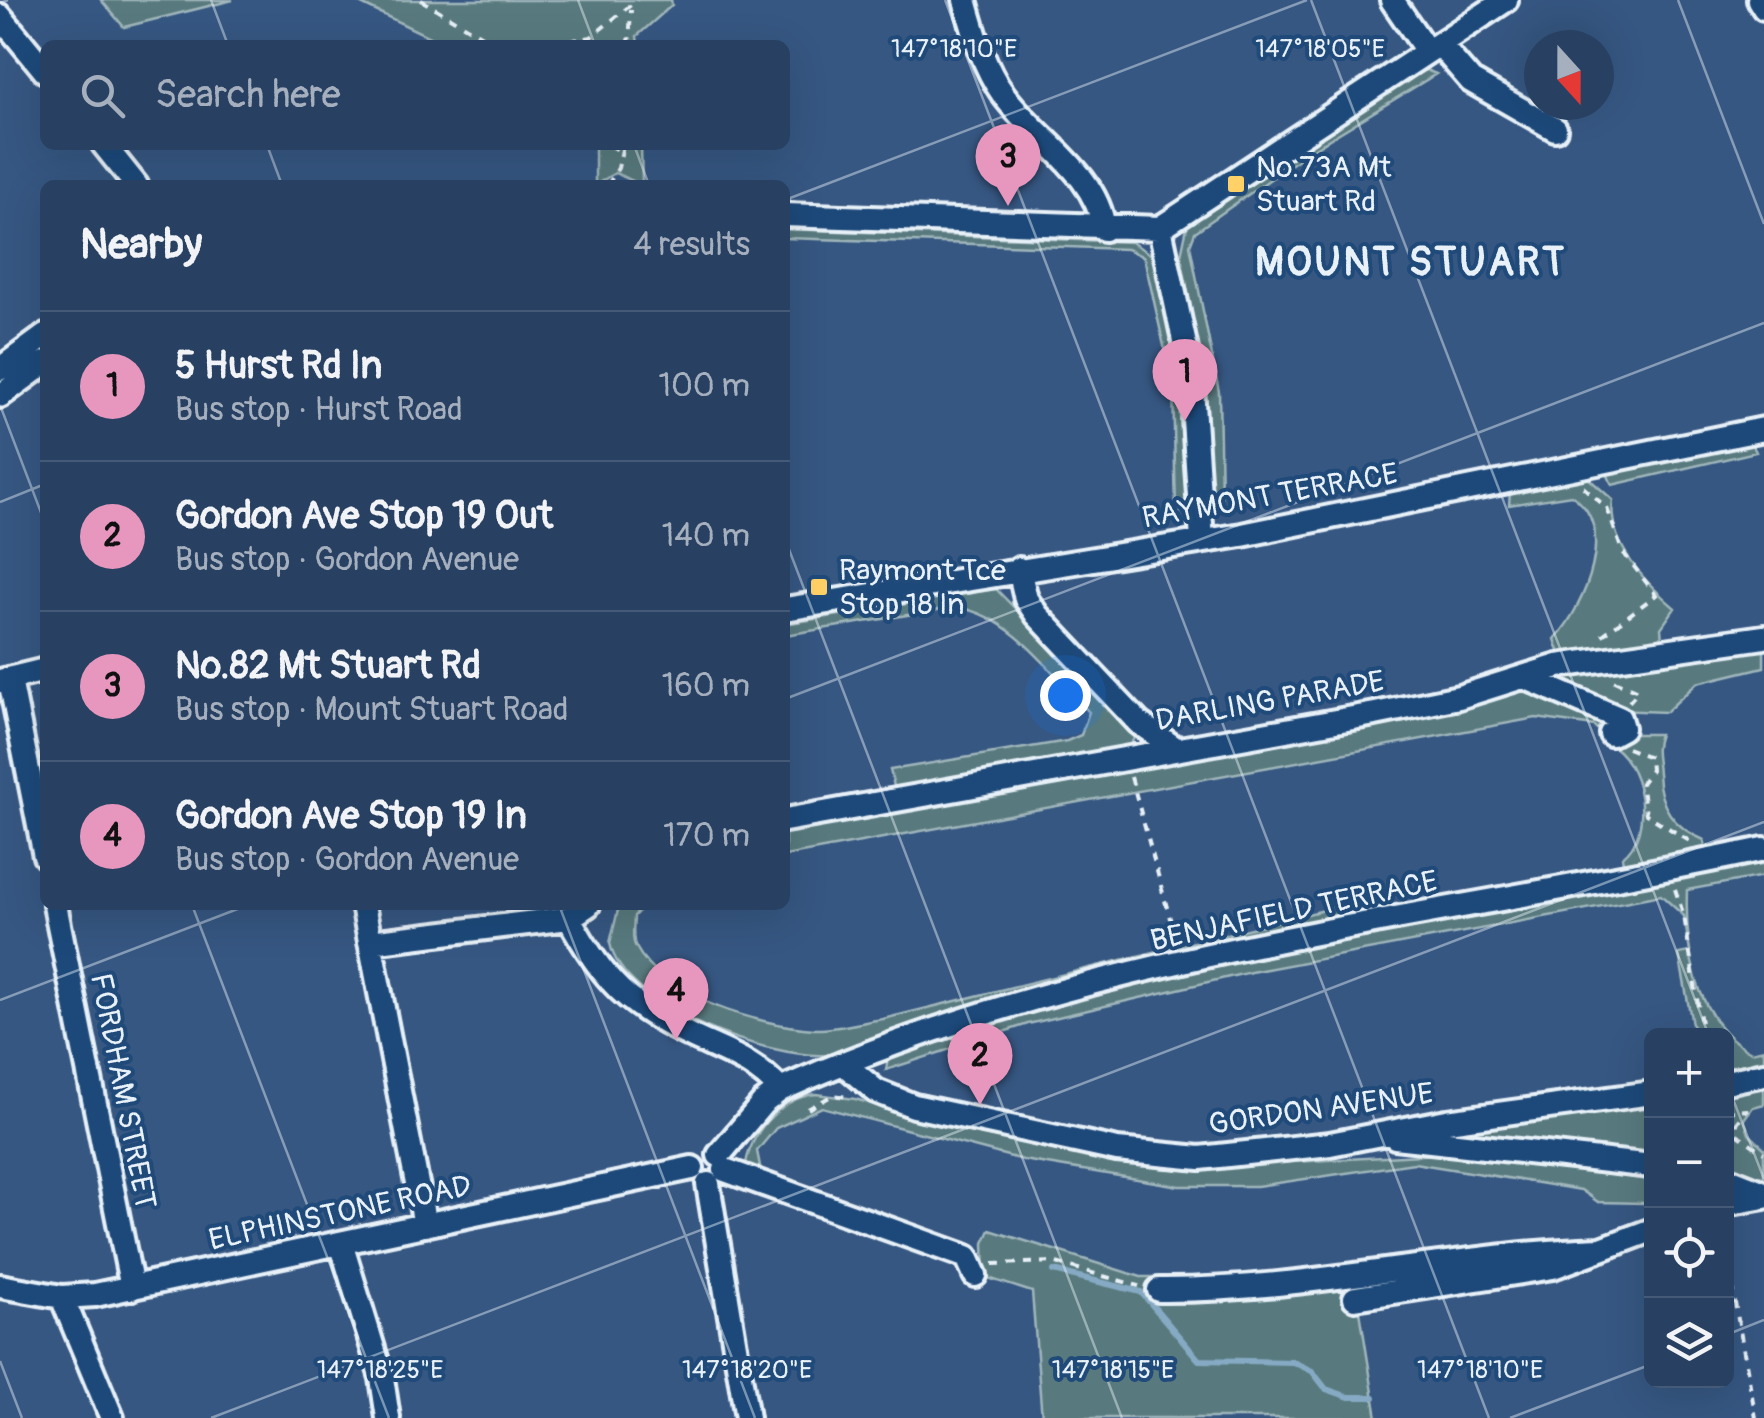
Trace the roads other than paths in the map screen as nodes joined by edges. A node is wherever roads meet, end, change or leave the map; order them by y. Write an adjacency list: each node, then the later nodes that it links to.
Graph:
1 (964, 0): 14 (street)
2 (1392, 0): 7 (street)
3 (1506, 0): 7 (street)
4 (1759, 0): 5 (street)
5 (1764, 8)
6 (0, 16): 8 (street)
7 (1433, 48): 9 (street); 13 (street)
8 (40, 66)
9 (1554, 129)
10 (108, 150): 11 (street)
11 (135, 180)
12 (790, 215): 14 (street)
13 (1160, 228): 14 (street); 20 (street)
14 (1104, 229)
15 (40, 340): 17 (street)
16 (40, 367): 18 (street)
17 (0, 368)
18 (0, 396)
19 (1764, 428): 20 (street, RAYMONT TERRACE)
20 (1202, 540): 21 (street, RAYMONT TERRACE)
21 (1019, 570): 22 (street, RAYMONT TERRACE); 28 (street)
22 (790, 608)
23 (1764, 637): 25 (street, DARLING PARADE)
24 (40, 672): 26 (street)
25 (1524, 676): 27 (street); 28 (street, DARLING PARADE)
26 (8, 687): 30 (street)
27 (1615, 726)
28 (1175, 748): 29 (street, DARLING PARADE)
29 (790, 819)
30 (40, 833)
31 (1764, 849): 36 (street, BENJAFIELD TERRACE)
32 (56, 910): 53 (street, FORDHAM STREET)
33 (364, 910): 35 (street)
34 (578, 911): 35 (street); 39 (street)
35 (370, 942): 47 (street)
36 (844, 1064): 39 (street); 41 (street, GORDON AVENUE)
37 (1764, 1074): 38 (street)
38 (1734, 1080)
39 (780, 1090): 43 (street)
40 (1644, 1093): 41 (street, GORDON AVENUE)
41 (1382, 1133): 42 (street)
42 (1644, 1165)
43 (711, 1169): 47 (street, ELPHINSTONE ROAD); 51 (street); 59 (street)
44 (1734, 1182): 45 (street)
45 (1764, 1195): 46 (street)
46 (1734, 1202)
47 (425, 1225): 49 (street, ELPHINSTONE ROAD)
48 (1644, 1233): 50 (street)
49 (342, 1243): 53 (street, ELPHINSTONE ROAD); 58 (street)
50 (1600, 1249): 54 (street); 56 (street)
51 (973, 1269)
52 (0, 1286): 55 (street, ELPHINSTONE ROAD)
53 (132, 1288): 55 (street, ELPHINSTONE ROAD)
54 (1159, 1290)
55 (62, 1297): 57 (street)
56 (1356, 1298)
57 (110, 1417)
58 (388, 1418)
59 (747, 1418)

